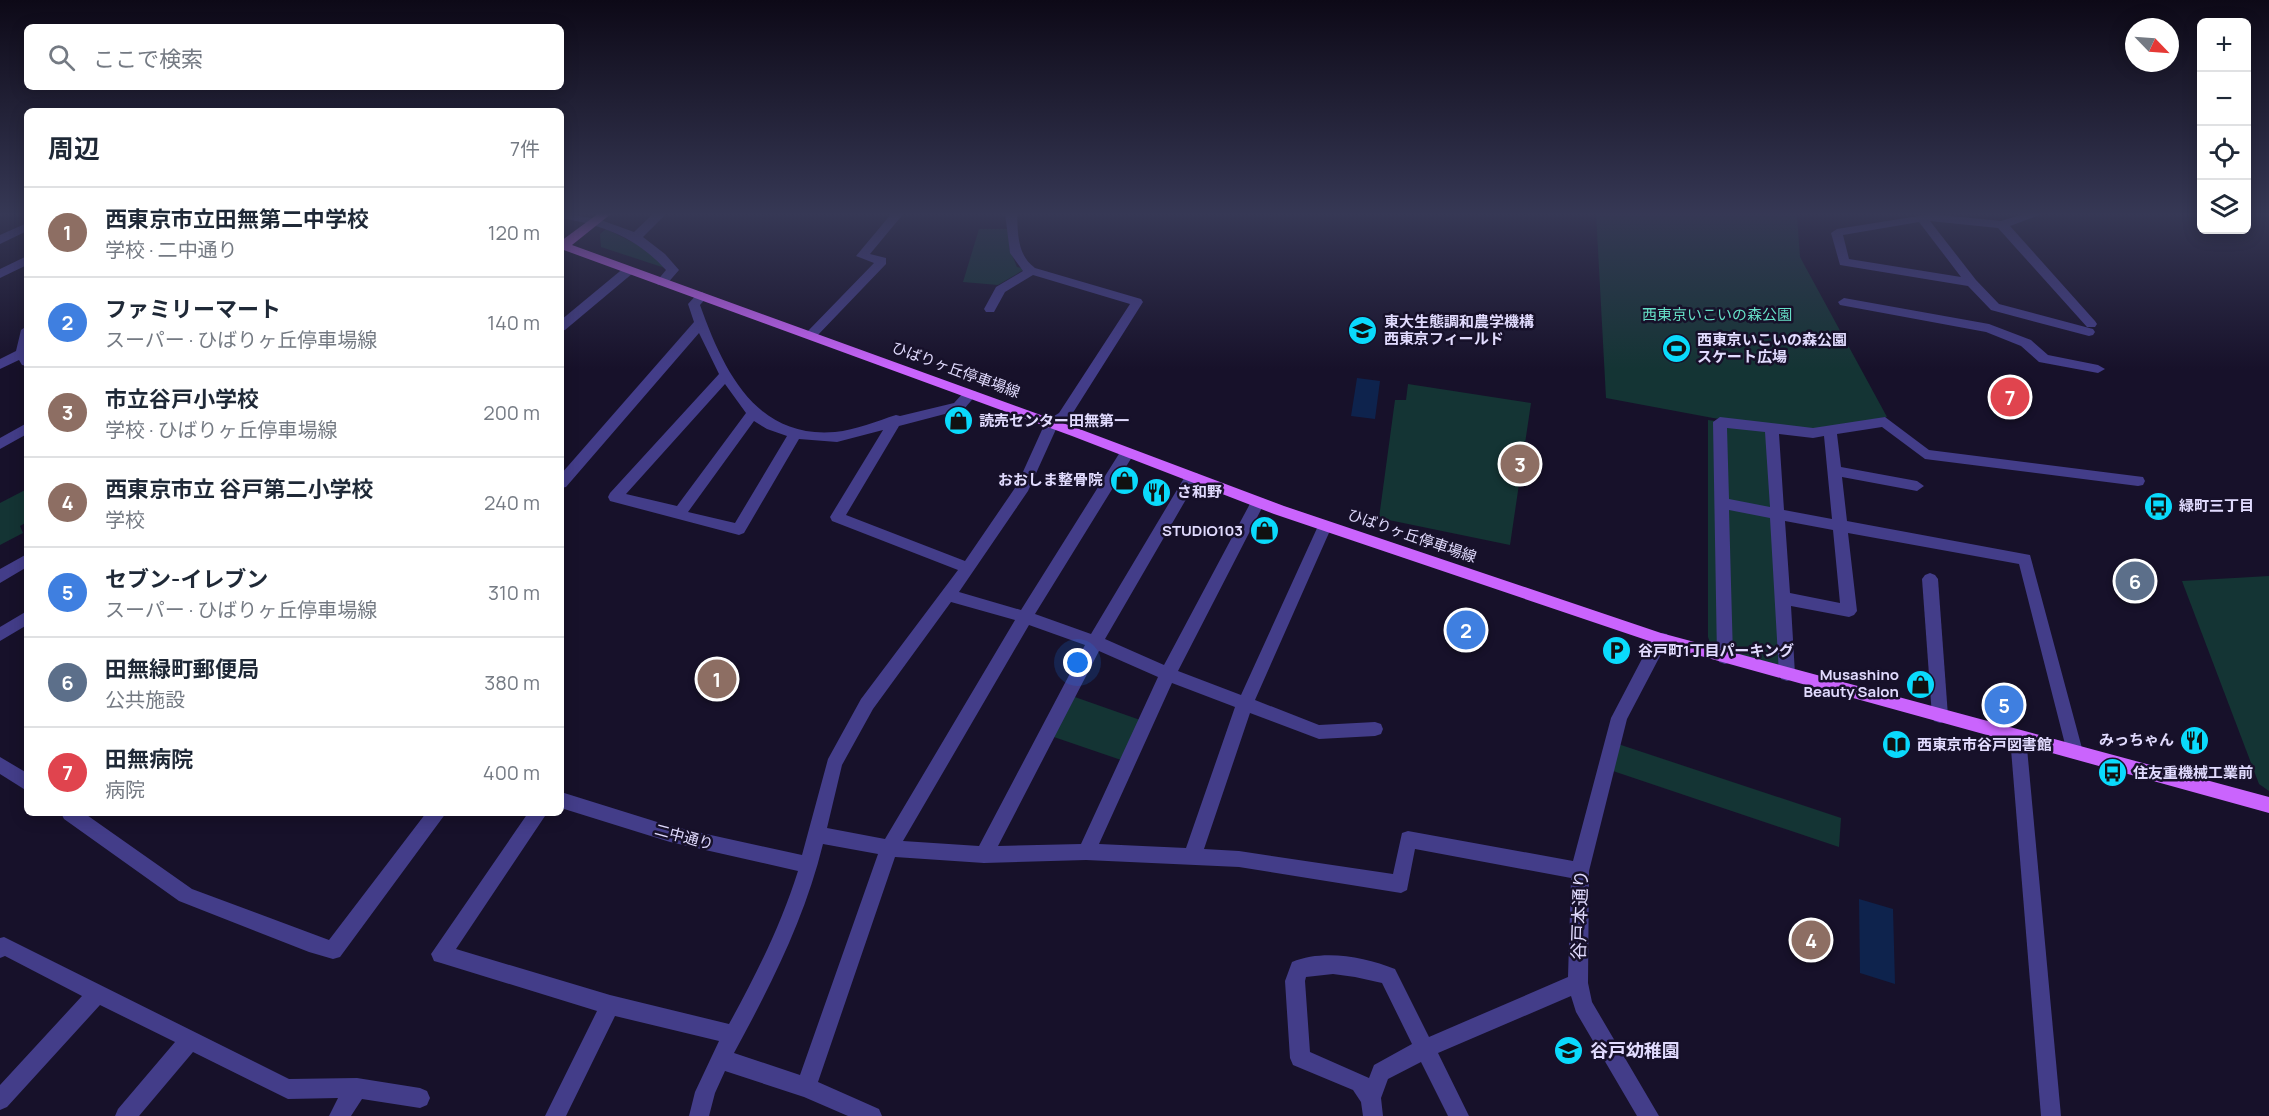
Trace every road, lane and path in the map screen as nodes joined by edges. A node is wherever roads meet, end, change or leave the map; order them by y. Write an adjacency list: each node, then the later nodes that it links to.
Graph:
1 (17, 265): 11 (street)
2 (616, 265): 9 (main road, ひばりヶ丘停車場線)
3 (669, 265): 12 (street)
4 (878, 265): 19 (street)
5 (1021, 265): 10 (street)
6 (1863, 265): 13 (street)
7 (1958, 265): 13 (street)
8 (2036, 265): 13 (street)
9 (629, 270): 12 (main road, ひばりヶ丘停車場線); 17 (street)
10 (1031, 271): 16 (street); 27 (street)
11 (0, 274)
12 (662, 282): 14 (main road, ひばりヶ丘停車場線)
13 (1972, 283)
14 (702, 296): 18 (street); 19 (main road, ひばりヶ丘停車場線)
15 (1844, 302): 22 (street)
16 (990, 309)
17 (564, 324)
18 (700, 324): 23 (street); 36 (street)
19 (812, 335): 24 (main road, ひばりヶ丘停車場線)
20 (24, 358): 21 (street)
21 (0, 365)
22 (2098, 369)
23 (726, 375): 25 (street); 42 (street)
24 (970, 394): 26 (street); 27 (main road, ひばりヶ丘停車場線)
25 (753, 413): 31 (street); 42 (street)
26 (896, 420): 31 (street); 46 (street)
27 (1051, 424): 33 (main road, ひばりヶ丘停車場線); 46 (street)
28 (1772, 429): 30 (street); 40 (street); 41 (street)
29 (24, 430): 32 (street)
30 (1830, 431): 34 (street); 37 (street)
31 (795, 434): 42 (street)
32 (0, 444)
33 (1127, 453): 35 (main road, ひばりヶ丘停車場線); 51 (street)
34 (1835, 471): 38 (street); 43 (street)
35 (1192, 477): 39 (main road, ひばりヶ丘停車場線); 55 (street)
36 (564, 480)
37 (2138, 482)
38 (1917, 486)
39 (1258, 502): 44 (main road, ひばりヶ丘停車場線); 57 (street)
40 (1722, 503): 41 (street); 56 (street)
41 (1777, 512): 43 (street); 50 (street)
42 (678, 515)
43 (1841, 525): 50 (street); 63 (street)
44 (1325, 526): 54 (main road, ひばりヶ丘停車場線); 59 (street)
45 (24, 562): 47 (street)
46 (968, 568): 49 (street)
47 (0, 577)
48 (1930, 579): 60 (street)
49 (947, 595): 51 (street); 71 (street)
50 (1782, 598): 58 (street)
51 (1024, 617): 55 (street); 72 (street)
52 (24, 619): 53 (street)
53 (0, 635)
54 (1661, 639): 56 (main road, ひばりヶ丘停車場線); 77 (street, 谷戸本通り)
55 (1095, 642): 57 (street); 74 (street)
56 (1725, 657): 58 (main road, ひばりヶ丘停車場線)
57 (1168, 674): 59 (street); 73 (street)
58 (1787, 674): 60 (main road, ひばりヶ丘停車場線)
59 (1245, 703): 61 (street); 75 (street)
60 (1940, 716): 62 (main road, ひばりヶ丘停車場線)
61 (1375, 729)
62 (2018, 737): 63 (main road, ひばりヶ丘停車場線); 98 (street)
63 (2075, 753): 67 (main road, ひばりヶ丘停車場線)
64 (0, 764): 65 (street)
65 (24, 781)
66 (564, 802): 76 (street, 二中通り)
67 (2269, 805)
68 (74, 816): 69 (street)
69 (435, 816)
70 (536, 816): 81 (street)
71 (816, 834): 72 (street); 76 (street)
72 (889, 848): 74 (street); 86 (street)
73 (1086, 852): 74 (street); 75 (street)
74 (984, 855)
75 (1192, 858): 77 (street)
76 (809, 865): 82 (street)
77 (1580, 871): 79 (street, 谷戸本通り)
78 (0, 949): 80 (street)
79 (1578, 983): 84 (street); 97 (street, 谷戸本通り)
80 (98, 993): 83 (street); 89 (street)
81 (610, 1005): 82 (street); 93 (street)
82 (734, 1035): 85 (street)
83 (189, 1041): 87 (street); 91 (street)
84 (1424, 1049): 90 (street); 90 (street); 96 (street)
85 (720, 1059): 86 (street); 94 (street)
86 (806, 1087): 95 (street)
87 (357, 1088): 88 (street); 92 (street)
88 (420, 1098)
89 (0, 1100)
90 (1372, 1107)
91 (125, 1116)
92 (339, 1116)
93 (555, 1116)
94 (699, 1116)
95 (872, 1116)
96 (1459, 1116)
97 (1649, 1116)
98 (2051, 1116)

